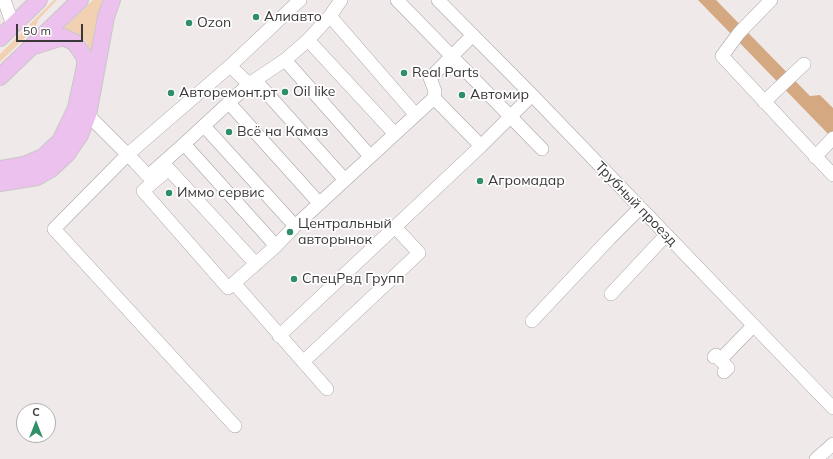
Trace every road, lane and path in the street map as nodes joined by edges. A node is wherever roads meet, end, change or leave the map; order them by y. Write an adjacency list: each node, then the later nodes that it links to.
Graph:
1 (2, 0): 11 (street)
2 (39, 0): 11 (main road)
3 (80, 0): 15 (main road)
4 (112, 0): 27 (main road)
5 (300, 0): 19 (street)
6 (341, 0): 10 (street)
7 (397, 0): 16 (street)
8 (438, 0): 12 (street, Трубный проезд)
9 (771, 0): 24 (street)
10 (330, 16): 14 (street); 26 (street)
11 (13, 25): 13 (main road)
12 (473, 35): 16 (street); 22 (street, Трубный проезд)
13 (0, 38)
14 (308, 40): 17 (street); 30 (street)
15 (31, 47): 20 (main road); 39 (main road)
16 (452, 57): 23 (street); 28 (street)
17 (285, 60): 21 (street); 36 (street)
18 (804, 64): 24 (street)
19 (230, 66): 21 (street); 35 (street)
20 (0, 77)
21 (252, 82): 25 (street); 41 (street)
22 (532, 95): 28 (street); 44 (street, Трубный проезд)
23 (434, 98): 26 (street); 33 (street)
24 (764, 102): 37 (street)
25 (229, 103): 29 (street); 43 (street)
26 (415, 114): 30 (street)
27 (88, 115): 35 (street); 42 (main road)
28 (511, 117): 33 (street); 34 (street)
29 (204, 126): 32 (street); 45 (street)
30 (395, 134): 36 (street)
31 (833, 138): 37 (street)
32 (184, 144): 38 (street); 48 (street)
33 (481, 146): 46 (street)
34 (542, 149)
35 (128, 155): 38 (street); 59 (street)
36 (370, 156): 41 (street)
37 (815, 157): 40 (street)
38 (166, 166): 49 (street); 50 (street)
39 (0, 169)
40 (833, 175)
41 (345, 180): 43 (street)
42 (0, 183)
43 (320, 203): 45 (street)
44 (640, 208): 47 (street, Трубный проезд); 52 (street)
45 (295, 226): 48 (street)
46 (395, 227): 54 (street); 55 (street)
47 (666, 235): 51 (street); 53 (street, Трубный проезд)
48 (276, 246): 49 (street)
49 (256, 264): 50 (street)
50 (234, 283): 54 (street)
51 (611, 294)
52 (532, 321)
53 (753, 326): 56 (street); 58 (street, Трубный проезд)
54 (279, 336): 55 (street)
55 (303, 362): 57 (street)
56 (719, 364)
57 (327, 389)
58 (833, 408)
59 (235, 426)
60 (833, 444): 61 (street)
61 (816, 459)

